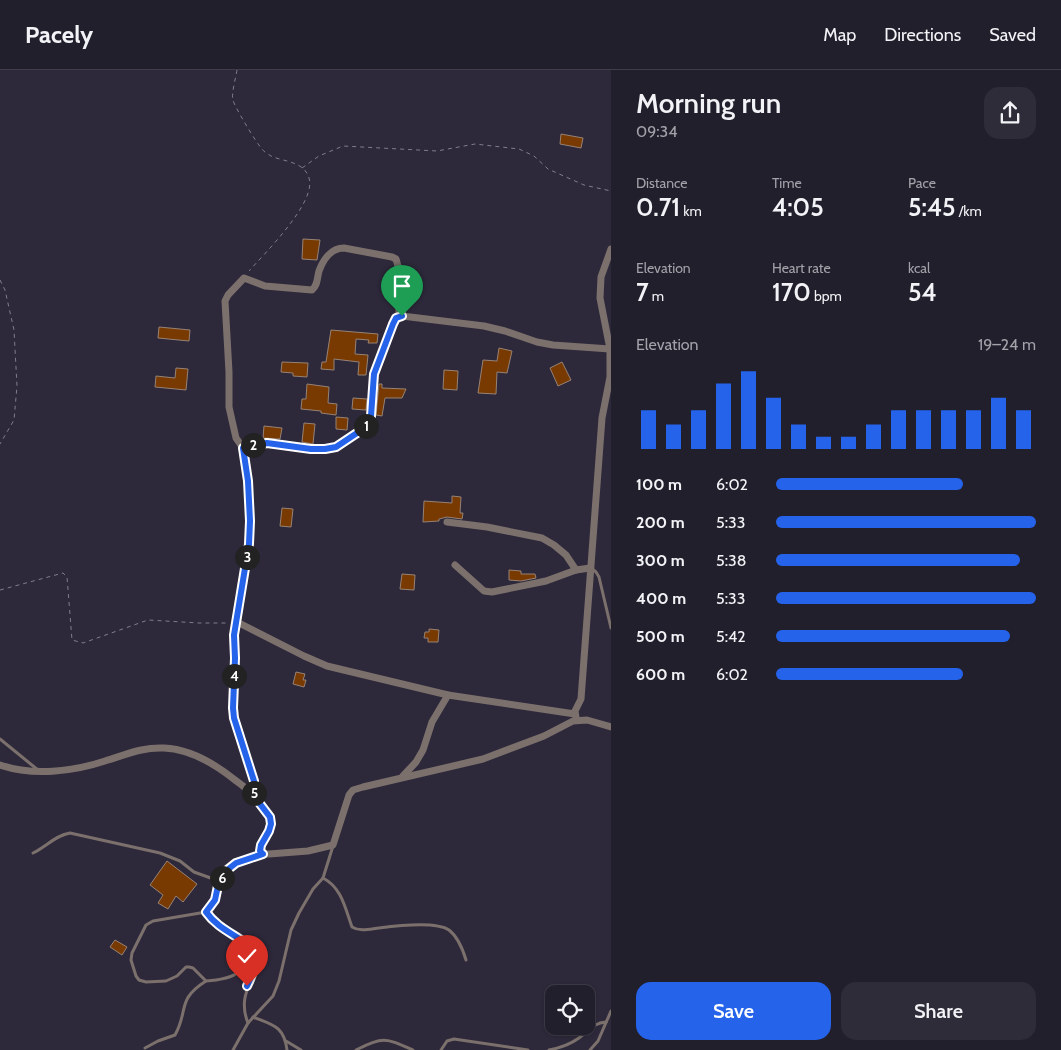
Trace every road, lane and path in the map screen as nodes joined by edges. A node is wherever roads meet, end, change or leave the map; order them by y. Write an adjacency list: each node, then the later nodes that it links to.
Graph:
1 (237, 70): 2 (path)
2 (302, 168): 3 (path); 5 (path)
3 (611, 191)
4 (611, 249): 8 (street)
5 (244, 278): 7 (street); 10 (street)
6 (0, 280): 9 (path)
7 (399, 317): 8 (street); 10 (street)
8 (610, 349): 13 (street)
9 (0, 444)
10 (243, 448): 16 (street)
11 (446, 522): 14 (street)
12 (455, 565): 14 (street)
13 (590, 568): 14 (street); 17 (lane); 19 (street)
14 (576, 570)
15 (0, 590): 16 (path)
16 (237, 622): 18 (street); 25 (path)
17 (611, 628)
18 (448, 695): 19 (street); 24 (street)
19 (576, 717): 20 (street); 24 (street)
20 (611, 727)
21 (0, 738): 23 (lane)
22 (0, 765): 23 (street)
23 (39, 771): 25 (street)
24 (402, 776): 26 (street)
25 (254, 796): 28 (street)
26 (333, 845): 28 (street); 29 (lane)
27 (33, 853): 30 (lane)
28 (263, 854): 30 (lane)
29 (323, 878): 33 (lane); 36 (lane)
30 (219, 881): 31 (lane)
31 (206, 912): 32 (lane); 34 (lane)
32 (245, 944): 34 (lane); 38 (lane)
33 (466, 960)
34 (206, 981): 40 (lane)
35 (611, 1011): 37 (lane)
36 (253, 1017): 38 (lane); 39 (lane)
37 (606, 1022): 48 (lane); 49 (lane)
38 (248, 1023): 41 (lane)
39 (286, 1041): 42 (lane); 43 (lane)
40 (145, 1048)
41 (233, 1050)
42 (287, 1050)
43 (301, 1050)
44 (356, 1050): 45 (lane)
45 (413, 1050)
46 (441, 1050): 47 (lane)
47 (528, 1050)
48 (549, 1050)
49 (590, 1050)

